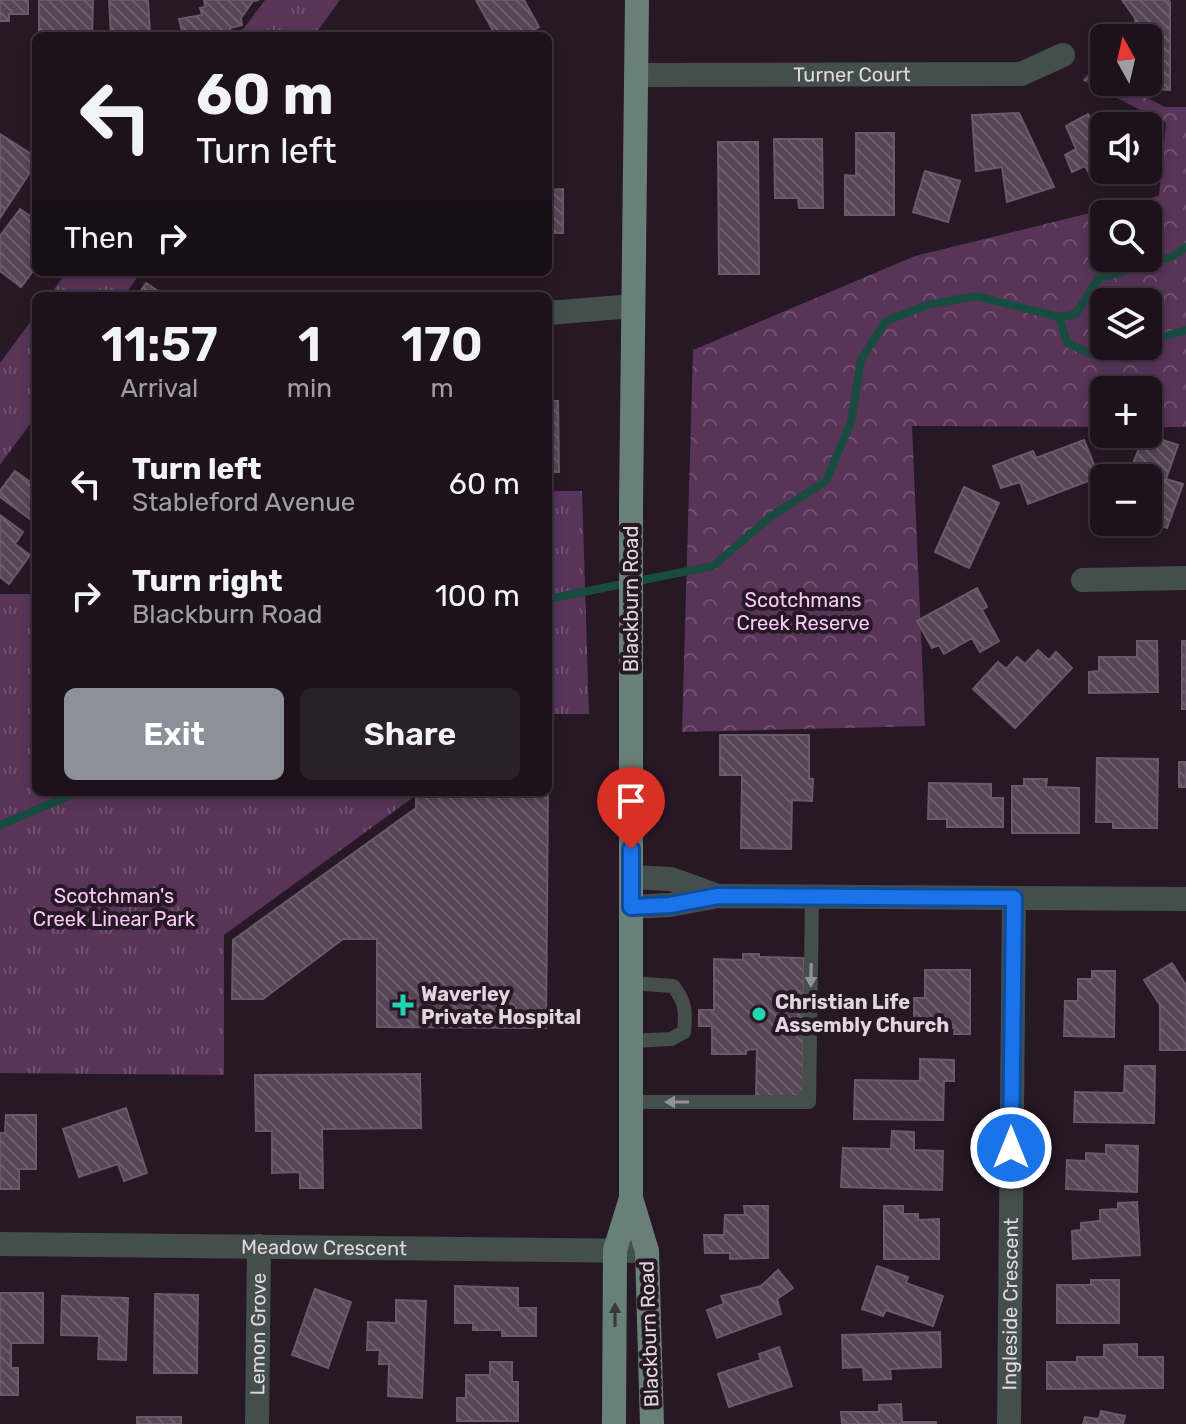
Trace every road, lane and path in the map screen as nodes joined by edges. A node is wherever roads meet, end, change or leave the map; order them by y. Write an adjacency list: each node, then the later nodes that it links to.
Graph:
1 (637, 0): 3 (main road, Blackburn Road)
2 (1063, 55): 3 (street, Turner Court)
3 (636, 75): 4 (main road, Blackburn Road)
4 (633, 306): 5 (street); 8 (main road, Blackburn Road)
5 (552, 313)
6 (1186, 578): 7 (street)
7 (1083, 580)
8 (631, 877): 9 (street); 13 (main road, Blackburn Road)
9 (718, 896): 10 (street); 13 (street)
10 (812, 897): 11 (street); 16 (lane, one-way to 16)
11 (1014, 898): 12 (street); 27 (street, Ingleside Crescent)
12 (1186, 899)
13 (631, 907): 14 (main road, Blackburn Road)
14 (631, 983): 15 (main road, Blackburn Road); 15 (lane)
15 (630, 1041): 16 (main road, Blackburn Road)
16 (630, 1102): 17 (main road, Blackburn Road)
17 (631, 1198): 20 (main road, Blackburn Road); 21 (main road, Blackburn Road)
18 (0, 1244): 19 (street, Meadow Crescent)
19 (259, 1246): 20 (street, Meadow Crescent); 24 (street, Lemon Grove)
20 (615, 1250): 21 (street, Meadow Crescent); 23 (main road, Blackburn Road, one-way to 20)
21 (647, 1251): 22 (main road, Blackburn Road)
22 (651, 1377): 23 (main road); 26 (main road, Blackburn Road)
23 (615, 1380): 25 (main road, Blackburn Road)
24 (257, 1424)
25 (614, 1424)
26 (652, 1424)
27 (1009, 1424)

